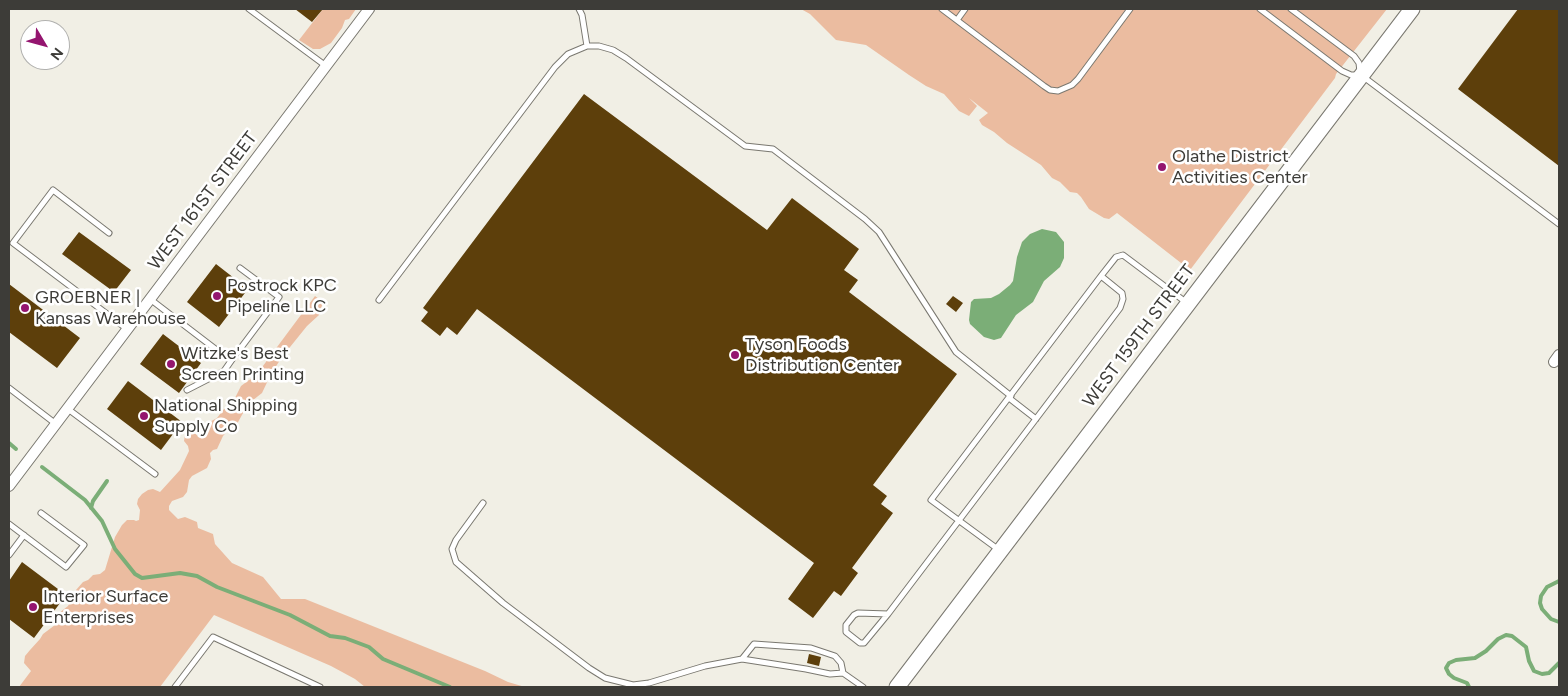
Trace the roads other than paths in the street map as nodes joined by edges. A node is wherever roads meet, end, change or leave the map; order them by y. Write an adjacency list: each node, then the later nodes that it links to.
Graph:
1 (249, 9): 12 (lane)
2 (369, 9): 12 (street, WEST 161ST STREET)
3 (579, 9): 11 (lane)
4 (942, 9): 10 (lane)
5 (965, 9): 10 (lane)
6 (1130, 9): 10 (lane)
7 (1260, 9): 13 (lane)
8 (1291, 9): 13 (lane)
9 (1412, 9): 13 (street, WEST 159TH STREET)
10 (956, 20)
11 (587, 46): 19 (lane); 25 (lane)
12 (326, 66): 18 (street, WEST 161ST STREET)
13 (1361, 75): 14 (lane); 20 (street, WEST 159TH STREET)
14 (1559, 224)
15 (109, 233): 21 (lane)
16 (240, 268): 22 (lane)
17 (1101, 276): 20 (lane); 25 (lane); 27 (lane)
18 (149, 299): 21 (street, WEST 161ST STREET); 22 (lane)
19 (379, 300)
20 (1187, 304): 36 (street, WEST 159TH STREET)
21 (127, 328): 26 (street, WEST 161ST STREET)
22 (232, 361): 24 (lane)
23 (9, 388): 28 (lane)
24 (187, 390)
25 (1010, 397): 27 (lane); 33 (lane)
26 (68, 409): 28 (street, WEST 161ST STREET); 29 (lane)
27 (1036, 419): 33 (lane)
28 (56, 424): 30 (street, WEST 161ST STREET)
29 (155, 474)
30 (9, 486)
31 (483, 503): 39 (lane)
32 (41, 513): 35 (lane)
33 (959, 520): 36 (lane); 38 (lane)
34 (9, 524): 35 (lane)
35 (24, 535): 37 (lane)
36 (1000, 550): 44 (street, WEST 159TH STREET)
37 (9, 555)
38 (888, 614): 38 (lane)
39 (742, 659): 40 (lane); 40 (lane)
40 (843, 673): 43 (lane)
41 (175, 687): 42 (lane)
42 (320, 687)
43 (863, 687)
44 (897, 687)

